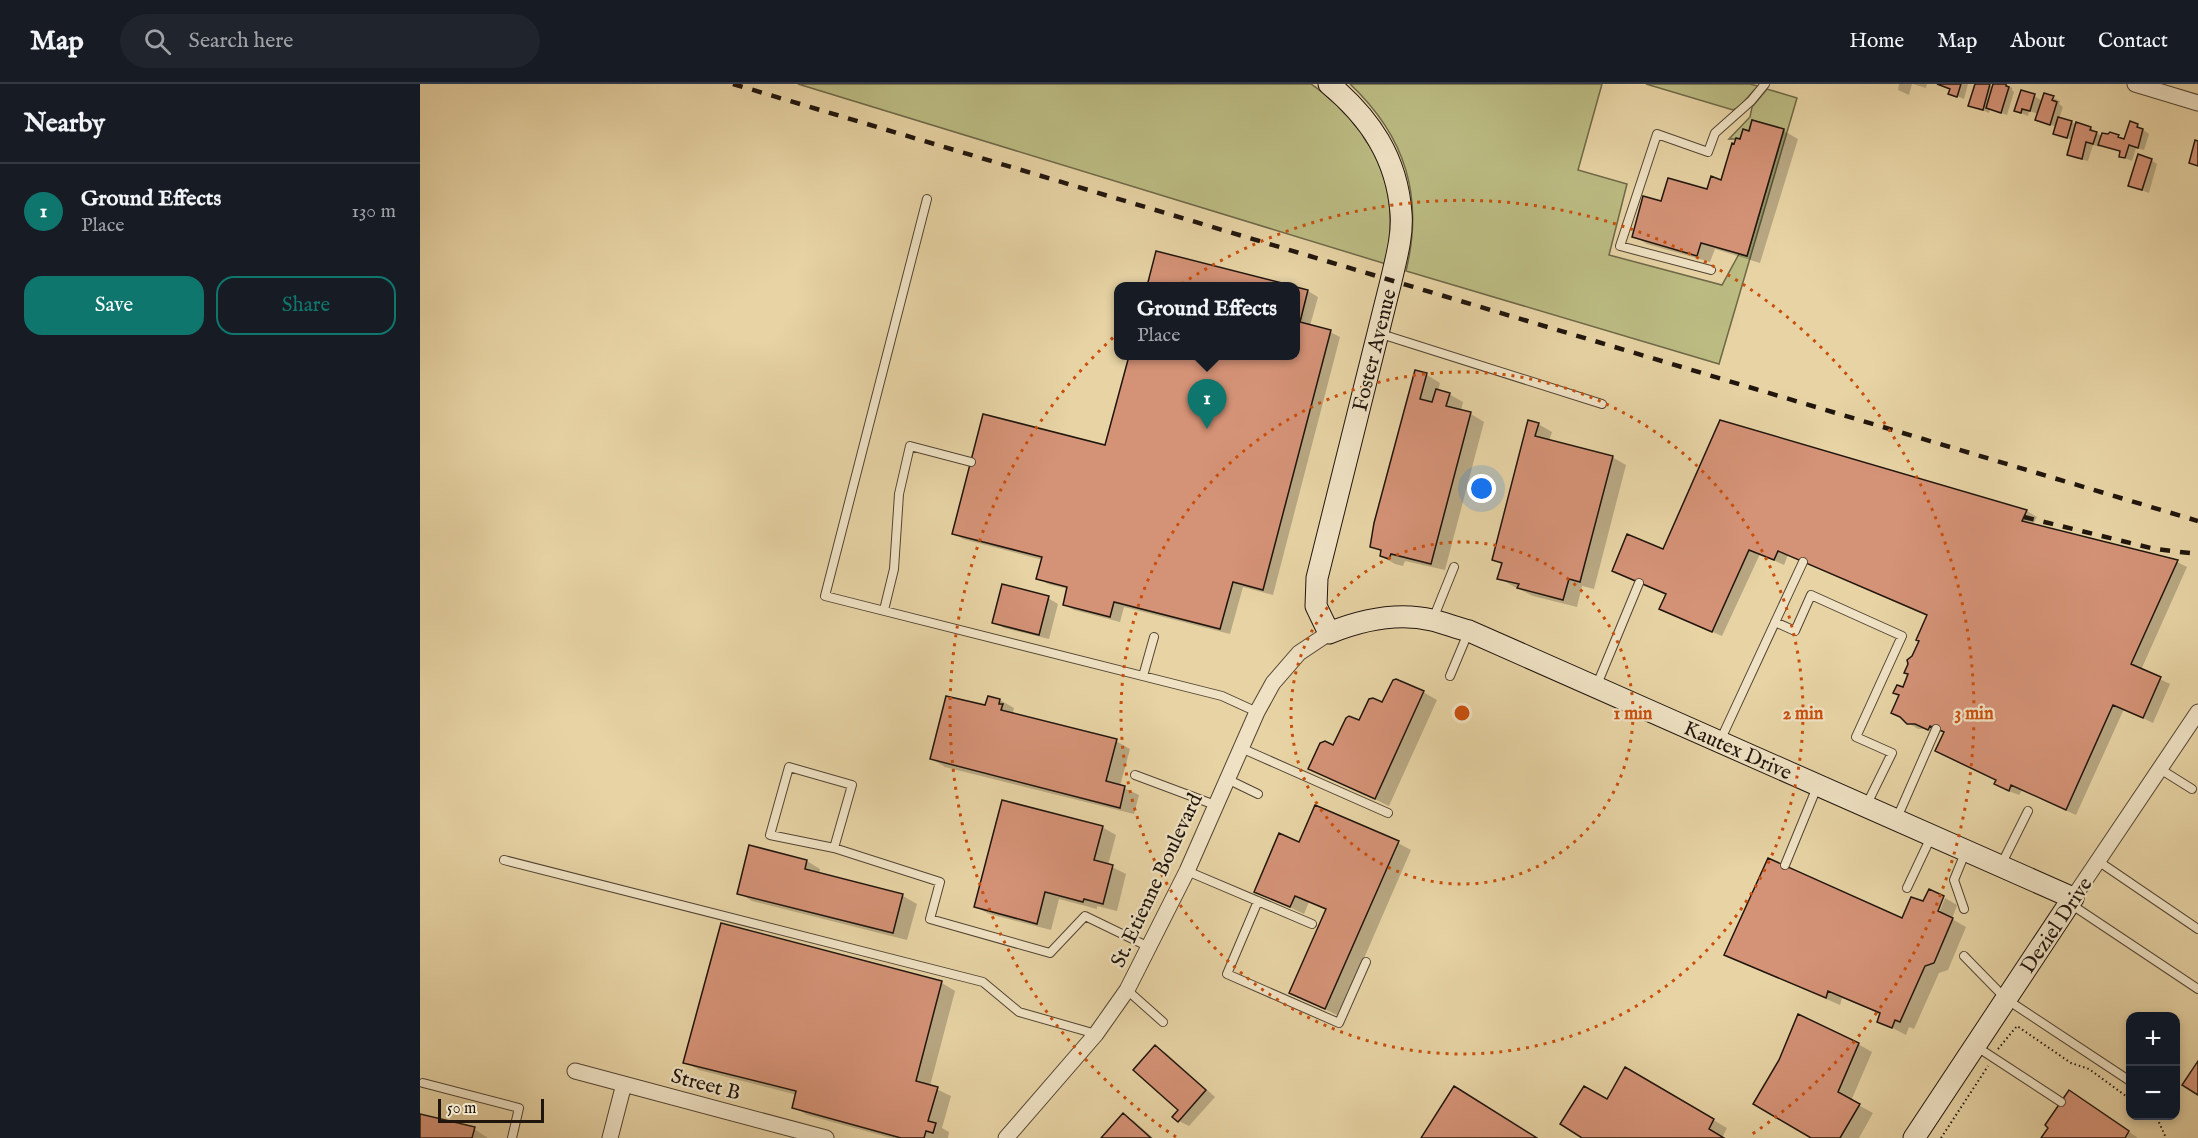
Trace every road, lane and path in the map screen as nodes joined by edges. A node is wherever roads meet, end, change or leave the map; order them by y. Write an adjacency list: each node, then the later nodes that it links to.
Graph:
1 (1329, 84): 7 (street, Foster Avenue)
2 (1766, 84): 6 (lane)
3 (2135, 84): 4 (street)
4 (2198, 103)
5 (927, 199): 13 (lane)
6 (1711, 270)
7 (1378, 334): 8 (lane); 17 (street, Foster Avenue)
8 (1602, 404)
9 (970, 462): 13 (lane)
10 (1803, 562): 15 (lane)
11 (1454, 567): 14 (lane)
12 (1639, 583): 21 (lane)
13 (884, 610): 19 (lane)
14 (1432, 620): 16 (street, Kautex Drive); 17 (street, Kautex Drive)
15 (1775, 622): 25 (lane); 34 (lane)
16 (1469, 631): 20 (lane); 21 (street, Kautex Drive)
17 (1329, 633): 22 (street, St. Etienne Boulevard)
18 (1154, 637): 19 (lane)
19 (1143, 676): 22 (lane)
20 (1450, 676)
21 (1596, 688): 25 (street, Kautex Drive)
22 (1257, 712): 26 (street, St. Etienne Boulevard)
23 (2198, 712): 27 (street, Deziel Drive)
24 (1936, 729): 37 (lane)
25 (1719, 742): 30 (street, Kautex Drive)
26 (1241, 748): 29 (street, St. Etienne Boulevard); 36 (lane)
27 (2160, 769): 31 (lane); 42 (street, Deziel Drive)
28 (1135, 775): 33 (lane)
29 (1227, 779): 32 (lane); 33 (street, St. Etienne Boulevard)
30 (1818, 786): 34 (street, Kautex Drive); 43 (lane)
31 (2192, 789)
32 (1258, 794)
33 (1215, 805): 45 (street, St. Etienne Boulevard)
34 (1865, 807): 37 (street, Kautex Drive)
35 (2028, 811): 44 (lane)
36 (1388, 813)
37 (1896, 821): 38 (street, Kautex Drive)
38 (1931, 836): 40 (street, Kautex Drive); 46 (lane)
39 (834, 848): 39 (lane); 52 (lane)
40 (1966, 851): 44 (street, Kautex Drive); 49 (lane)
41 (504, 860): 59 (lane)
42 (2098, 861): 48 (street, Deziel Drive); 51 (lane)
43 (1785, 865)
44 (2000, 866): 48 (street, Kautex Drive)
45 (1187, 871): 47 (lane); 52 (street, St. Etienne Boulevard)
46 (1907, 888)
47 (1258, 901): 50 (lane); 54 (lane)
48 (2071, 901): 55 (lane); 57 (street, Deziel Drive)
49 (1964, 909)
50 (1312, 924)
51 (2198, 929)
52 (1150, 947): 56 (street, St. Etienne Boulevard)
53 (1964, 956): 57 (lane)
54 (1366, 962)
55 (2198, 989)
56 (1127, 990): 58 (lane); 59 (street, St. Etienne Boulevard)
57 (2006, 999): 60 (street, Deziel Drive); 64 (lane)
58 (1163, 1022)
59 (1096, 1034): 73 (street, St. Etienne Boulevard)
60 (1975, 1046): 68 (lane); 74 (street, Deziel Drive)
61 (1999, 1048): 67 (path)
62 (1988, 1066): 75 (path)
63 (575, 1071): 66 (street, Street B)
64 (2126, 1078)
65 (423, 1083): 70 (lane)
66 (624, 1084): 71 (street); 72 (street, Street B)
67 (2126, 1096)
68 (2061, 1102)
69 (2158, 1120): 76 (path)
70 (512, 1138)
71 (610, 1138)
72 (826, 1138)
73 (1006, 1138)
74 (1914, 1138)
75 (1941, 1138)
76 (2166, 1138)

